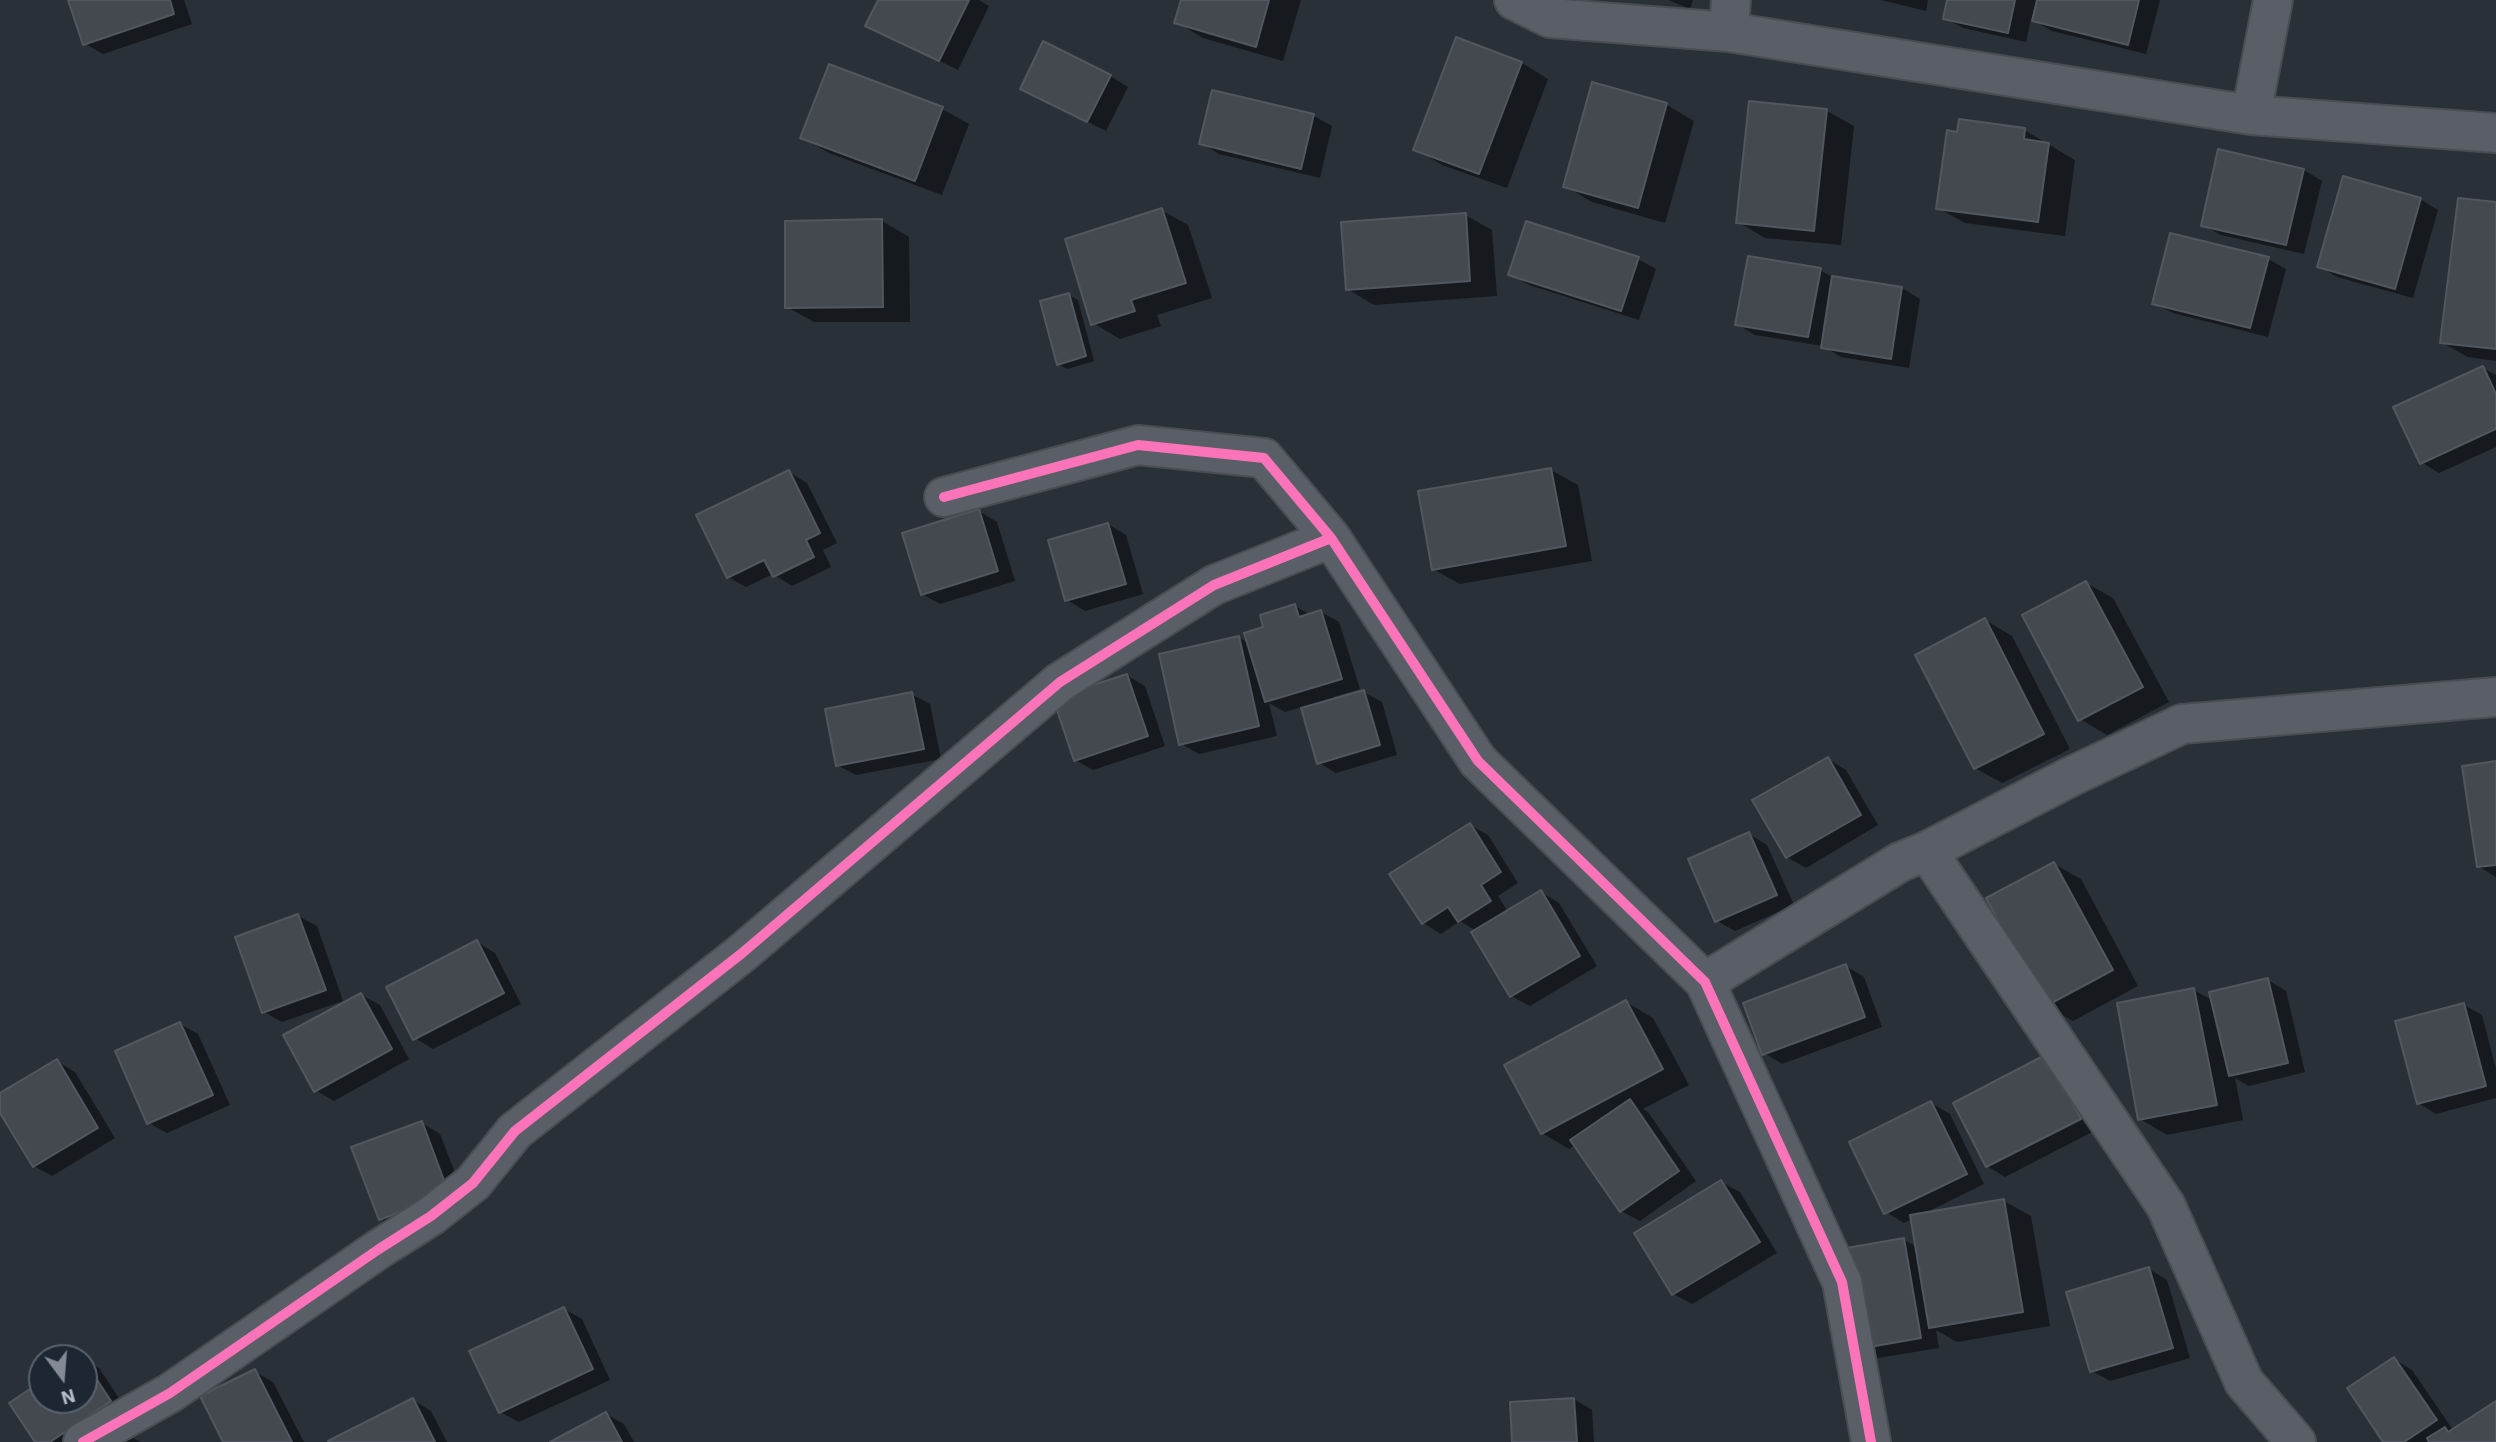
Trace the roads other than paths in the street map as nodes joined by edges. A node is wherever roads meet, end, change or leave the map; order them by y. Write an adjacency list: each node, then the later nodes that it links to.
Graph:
1 (1514, 0): 3 (street)
2 (2273, 0): 4 (street)
3 (1730, 16): 4 (street)
4 (2250, 115): 5 (street)
5 (2496, 133)
6 (944, 497): 7 (street)
7 (1331, 538): 10 (street); 11 (street)
8 (2496, 697): 9 (street)
9 (1927, 851): 10 (street); 13 (street)
10 (1705, 982): 12 (street)
11 (83, 1442)
12 (1871, 1442)
13 (2296, 1442)

